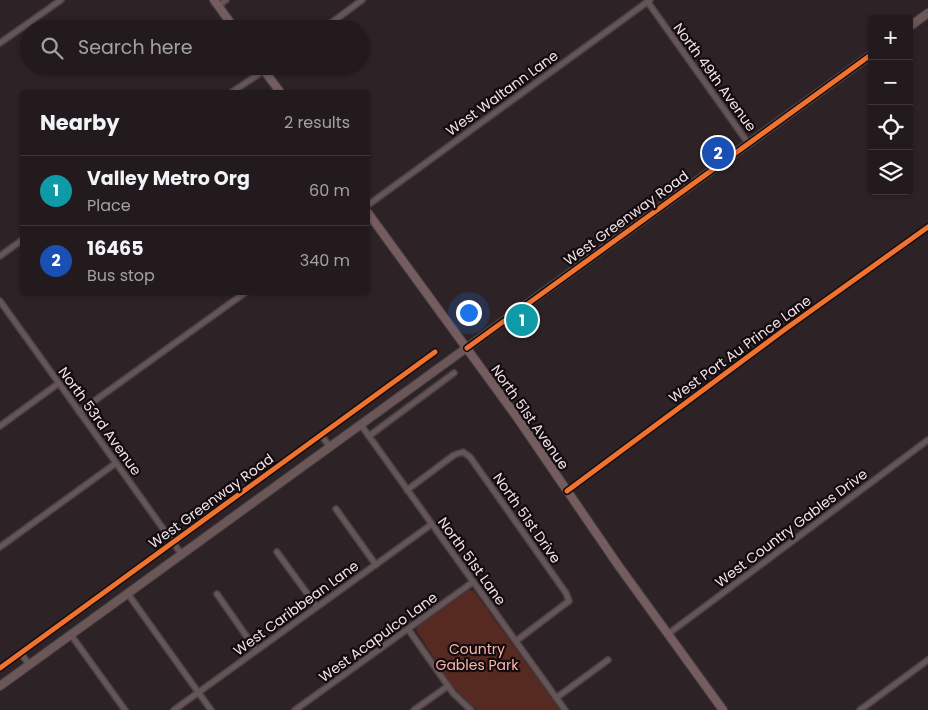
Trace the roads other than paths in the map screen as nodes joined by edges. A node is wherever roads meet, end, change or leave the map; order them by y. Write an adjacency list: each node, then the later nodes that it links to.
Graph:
1 (61, 0): 7 (street)
2 (226, 0): 5 (street)
3 (362, 0): 9 (street)
4 (648, 1): 18 (street, North 49th Avenue); 19 (street, West Waltann Lane)
5 (216, 3): 8 (main road)
6 (928, 13): 10 (main road)
7 (33, 20)
8 (228, 20)
9 (335, 20)
10 (913, 24)
11 (20, 30): 12 (street)
12 (0, 44)
13 (868, 57): 18 (main road, West Greenway Road)
14 (256, 75): 16 (street)
15 (270, 75): 17 (main road)
16 (235, 90)
17 (279, 90)
18 (748, 143): 26 (main road, West Greenway Road)
19 (370, 204)
20 (370, 216): 26 (main road, North 51st Avenue)
21 (928, 227): 39 (street, West Port Au Prince Lane)
22 (20, 241): 23 (street)
23 (0, 256)
24 (242, 295): 30 (street)
25 (0, 301): 29 (street, North 53rd Avenue)
26 (467, 348): 31 (main road, West Greenway Road); 39 (main road, North 51st Avenue)
27 (435, 352): 33 (street, West Greenway Road)
28 (454, 373): 34 (street)
29 (59, 383): 30 (street, North 53rd Avenue); 32 (street)
30 (79, 412): 37 (street, North 53rd Avenue)
31 (361, 425): 34 (street, North 51st Lane); 36 (main road, West Greenway Road)
32 (0, 426)
33 (321, 435): 36 (street); 42 (street, West Greenway Road)
34 (369, 436): 38 (street, North 51st Lane)
35 (928, 440): 52 (street, West Country Gables Drive)
36 (330, 447): 45 (main road, West Greenway Road)
37 (116, 463): 42 (street, North 53rd Avenue); 43 (street)
38 (407, 490): 41 (street, North 51st Lane); 54 (street, North 51st Drive)
39 (567, 491): 52 (main road, North 51st Avenue)
40 (336, 509): 46 (street)
41 (432, 524): 46 (street, West Caribbean Lane); 47 (street, North 51st Lane)
42 (173, 543): 45 (street, North 53rd Avenue); 56 (street, West Greenway Road)
43 (0, 547)
44 (277, 552): 50 (street)
45 (182, 555): 48 (main road, West Greenway Road)
46 (376, 565): 50 (street, West Caribbean Lane)
47 (473, 582): 51 (street, West Acapulco Lane); 54 (street, North 51st Lane)
48 (128, 594): 53 (main road, West Greenway Road); 63 (street)
49 (217, 594): 55 (street)
50 (317, 607): 55 (street, West Caribbean Lane)
51 (408, 630): 62 (street); 68 (street, West Acapulco Lane)
52 (668, 634): 72 (main road, North 51st Avenue)
53 (71, 635): 59 (main road, West Greenway Road); 65 (street)
54 (516, 642): 64 (street, North 51st Lane)
55 (256, 650): 63 (street, West Caribbean Lane)
56 (21, 653): 59 (street); 60 (street, West Greenway Road)
57 (608, 660): 64 (street)
58 (928, 660): 73 (street)
59 (29, 665): 61 (main road, West Greenway Road)
60 (0, 668)
61 (0, 686)
62 (448, 686): 69 (street); 70 (street)
63 (198, 692): 66 (street, West Caribbean Lane); 67 (street)
64 (556, 698): 71 (street, North 51st Lane)
65 (125, 710)
66 (174, 710)
67 (211, 710)
68 (295, 710)
69 (414, 710)
70 (471, 710)
71 (565, 710)
72 (722, 710)
73 (860, 710)

